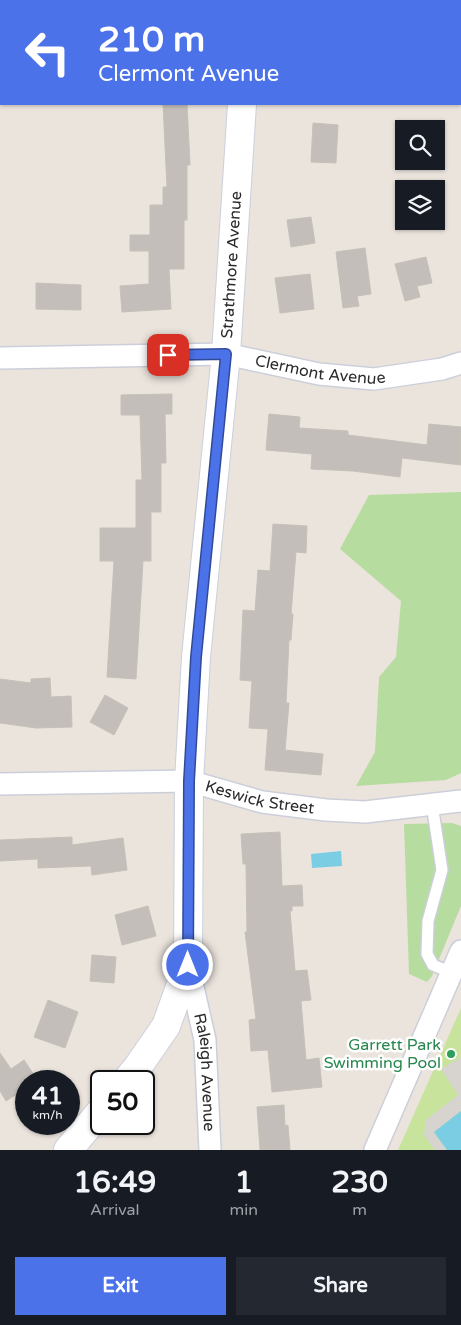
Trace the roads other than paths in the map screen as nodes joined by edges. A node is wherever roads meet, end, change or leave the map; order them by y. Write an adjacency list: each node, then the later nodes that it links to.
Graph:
1 (242, 105): 2 (main road, Strathmore Avenue)
2 (226, 354): 3 (street, Clermont Avenue); 4 (street, Clermont Avenue); 5 (main road, Strathmore Avenue)
3 (0, 358)
4 (461, 363)
5 (189, 781): 6 (street, Keswick Street); 8 (street, Keswick Street); 10 (main road, Strathmore Avenue)
6 (0, 784)
7 (461, 801): 8 (street, Keswick Street)
8 (432, 804): 11 (lane)
9 (461, 952): 11 (street)
10 (188, 965): 12 (main road, Strathmore Avenue); 15 (street, Raleigh Avenue)
11 (452, 972): 16 (street)
12 (135, 1070)
13 (90, 1123): 14 (main road)
14 (68, 1150)
15 (210, 1150)
16 (375, 1150)

